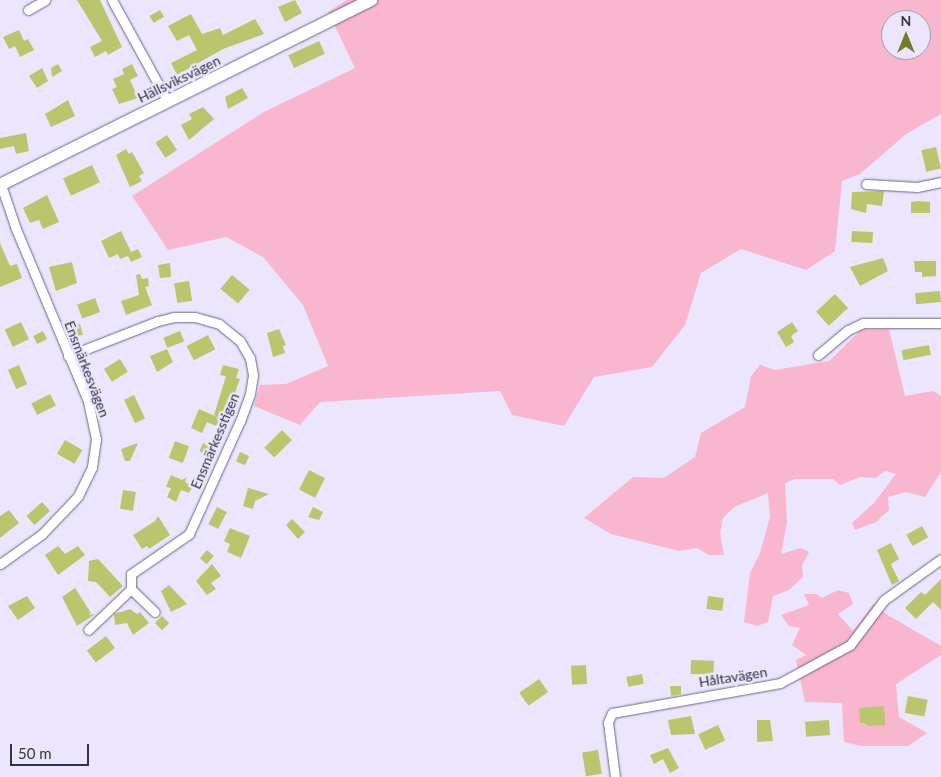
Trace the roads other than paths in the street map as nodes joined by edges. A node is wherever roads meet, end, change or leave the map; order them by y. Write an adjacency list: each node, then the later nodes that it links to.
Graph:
1 (46, 0): 4 (street)
2 (112, 0): 5 (street)
3 (370, 0): 5 (street, Hällsviksvägen)
4 (28, 10)
5 (168, 102): 8 (street, Hällsviksvägen)
6 (941, 182): 7 (street)
7 (866, 184)
8 (1, 190): 11 (street, Ensmärkesvägen)
9 (941, 323): 10 (street)
10 (818, 355)
11 (68, 356): 13 (street, Ensmärkesvägen); 14 (street, Ensmärkesstigen)
12 (941, 559): 17 (street, Håltavägen)
13 (0, 564)
14 (131, 589): 15 (street); 16 (street, Ensmärkesstigen)
15 (155, 612)
16 (88, 630)
17 (615, 777)

